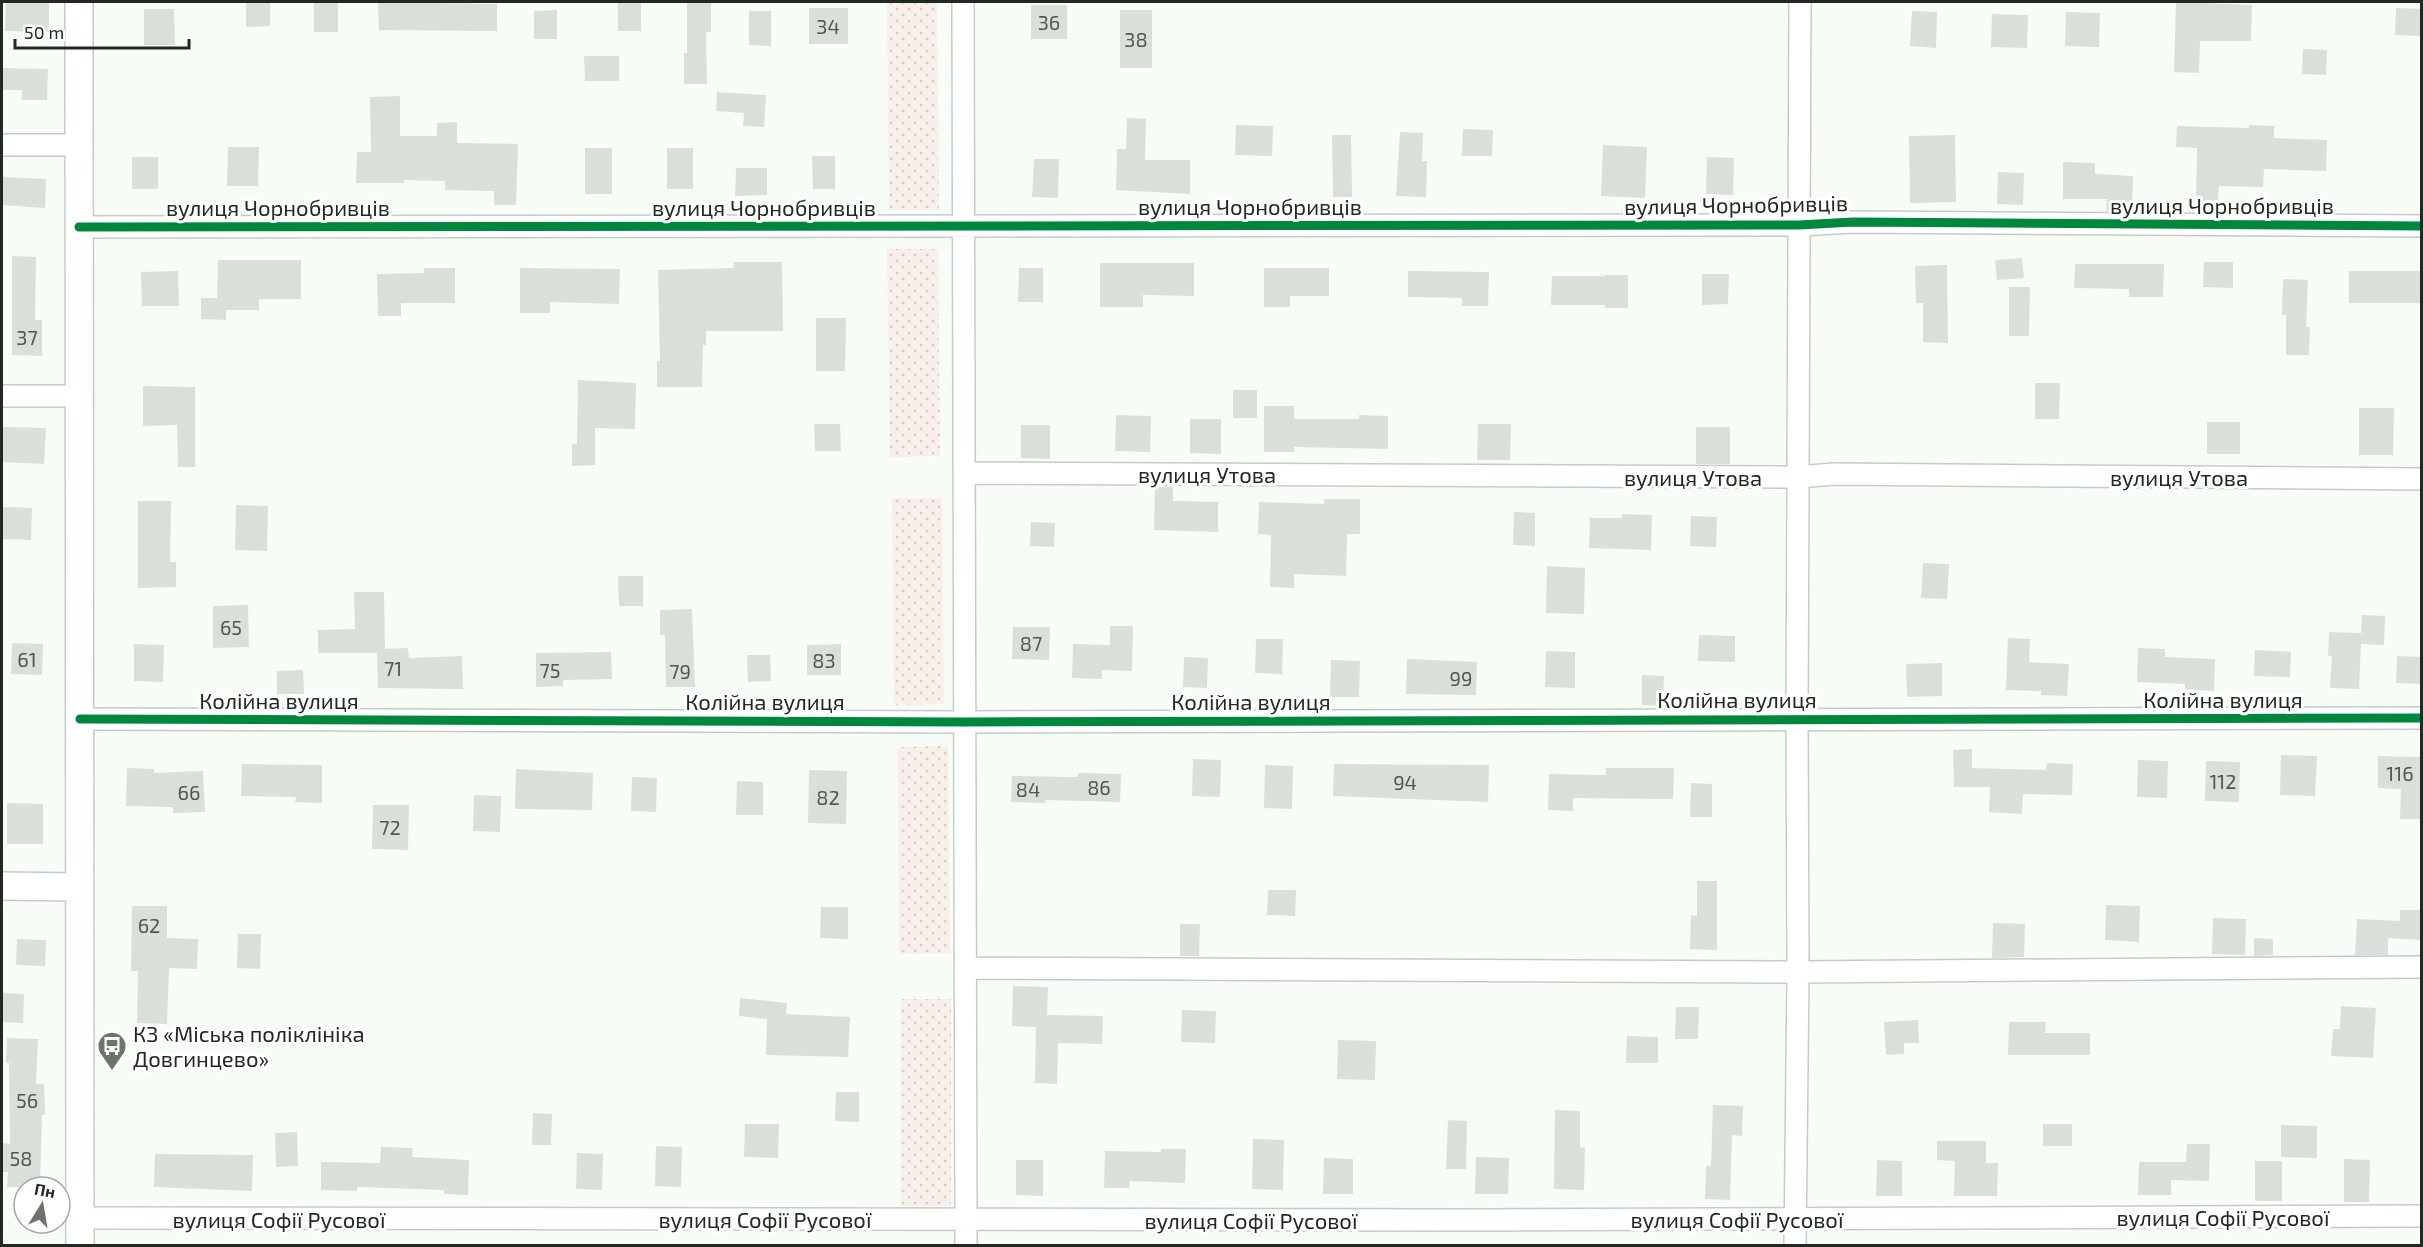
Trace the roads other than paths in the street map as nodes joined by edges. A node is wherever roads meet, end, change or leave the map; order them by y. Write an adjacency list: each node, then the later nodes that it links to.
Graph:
1 (79, 2): 5 (street)
2 (963, 2): 7 (street)
3 (1800, 2): 6 (street)
4 (2, 145): 5 (street)
5 (79, 145): 9 (street)
6 (1799, 225): 7 (street, вулиця Чорнобривців); 8 (street, вулиця Чорнобривців); 13 (street)
7 (964, 226): 9 (street, вулиця Чорнобривців); 12 (street)
8 (2421, 226)
9 (79, 227): 11 (street)
10 (2, 396): 11 (street)
11 (80, 396): 17 (street)
12 (964, 473): 13 (street, вулиця Утова); 18 (street)
13 (1798, 477): 14 (street, вулиця Утова); 15 (street)
14 (2421, 478)
15 (1797, 718): 16 (street, Колійна вулиця); 18 (street, Колійна вулиця); 23 (street)
16 (2421, 718)
17 (80, 719): 18 (street, Колійна вулиця); 20 (street)
18 (965, 722): 22 (street)
19 (2, 886): 20 (street)
20 (80, 887): 25 (street)
21 (2421, 966): 23 (street)
22 (966, 968): 23 (street); 27 (street)
23 (1798, 972): 26 (street)
24 (2421, 1216): 26 (street, вулиця Софії Русової)
25 (80, 1218): 27 (street, вулиця Софії Русової); 28 (street)
26 (1795, 1219): 27 (street, вулиця Софії Русової); 30 (street)
27 (966, 1220): 29 (street)
28 (80, 1245)
29 (966, 1245)
30 (1795, 1245)

